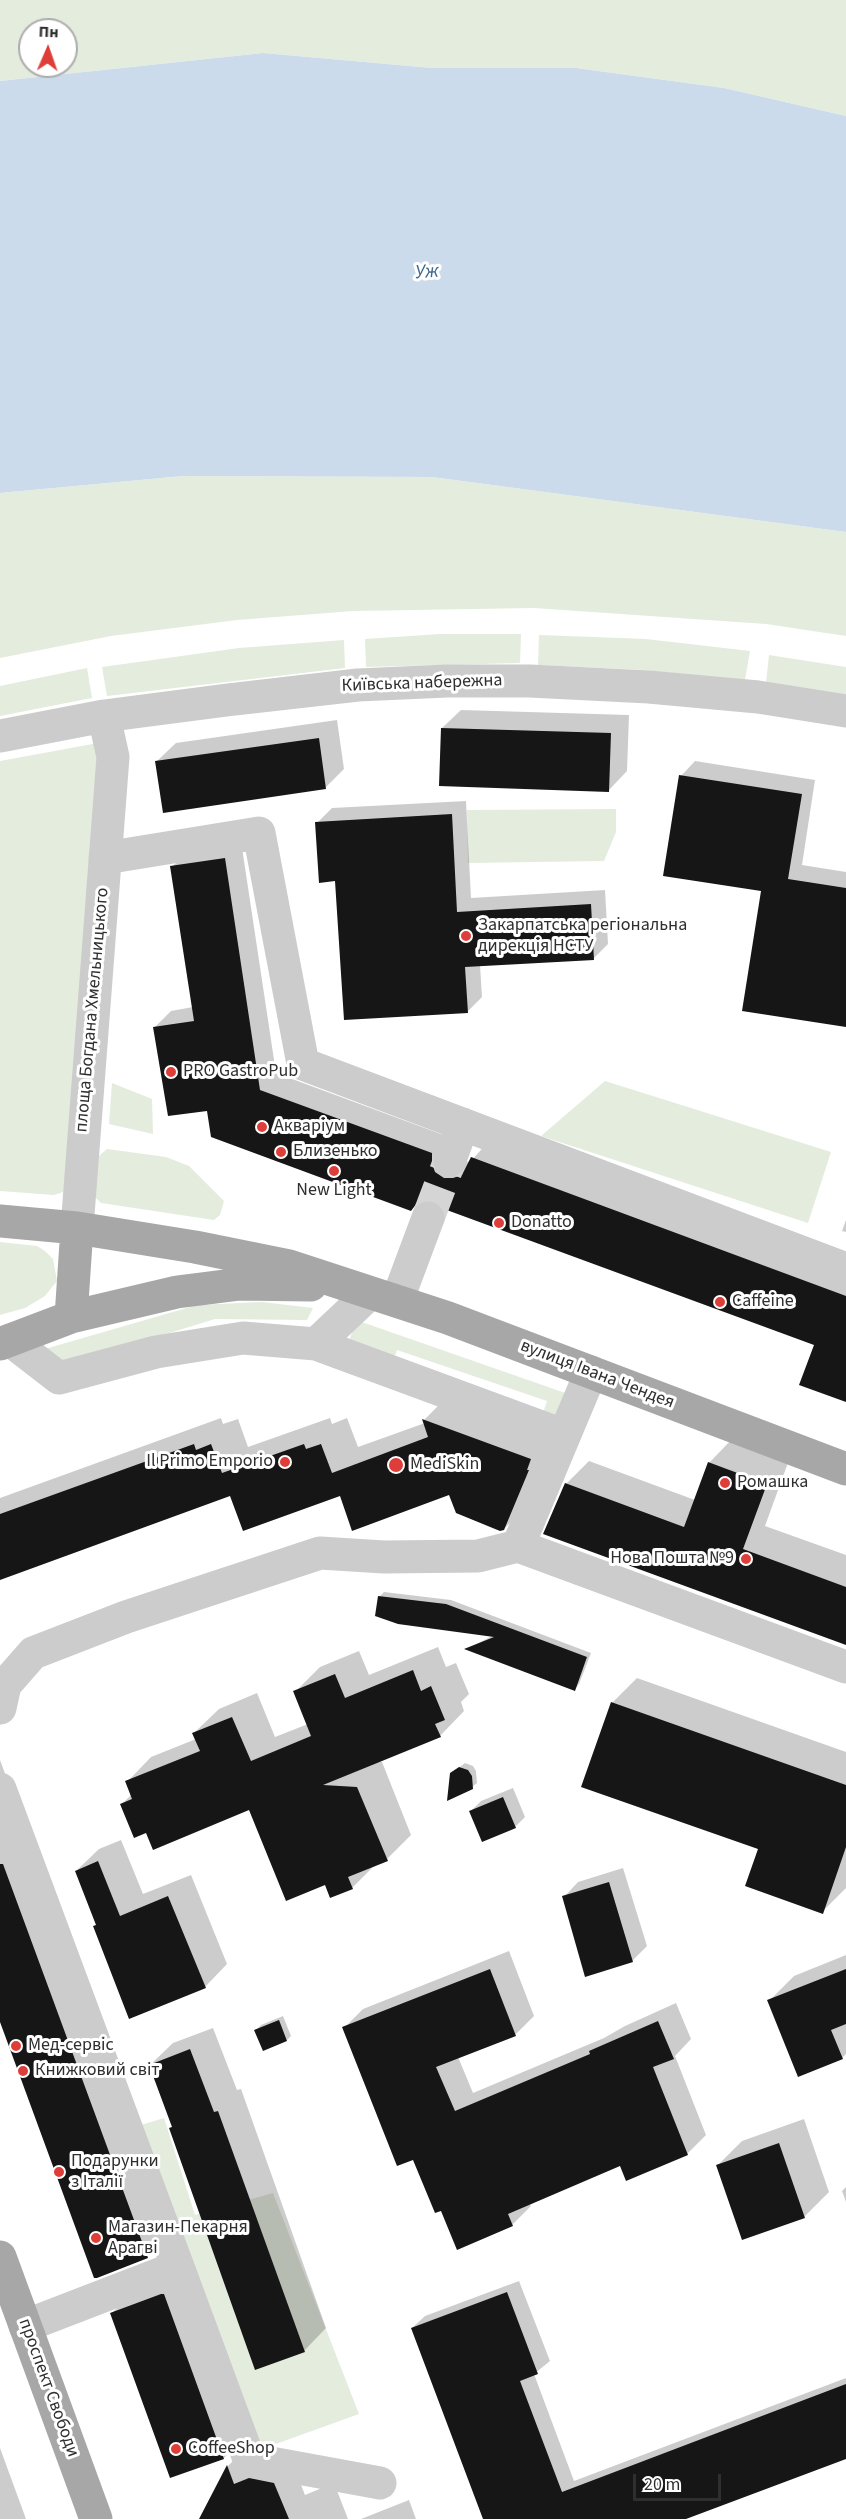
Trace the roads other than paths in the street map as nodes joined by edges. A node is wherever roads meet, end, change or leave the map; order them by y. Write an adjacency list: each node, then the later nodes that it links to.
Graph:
1 (846, 711): 2 (street, Київська набережна)
2 (104, 716): 3 (street, Київська набережна); 4 (street, площа Богдана Хмельницького)
3 (0, 736)
4 (105, 858): 5 (street); 9 (street, площа Богдана Хмельницького)
5 (463, 1124): 6 (street); 10 (street)
6 (450, 1160)
7 (428, 1218): 11 (street)
8 (0, 1221): 9 (main road)
9 (77, 1228): 11 (main road, вулиця Івана Чендея); 12 (main road)
10 (846, 1269)
11 (371, 1293): 12 (main road, вулиця Івана Чендея); 14 (street); 15 (main road, вулиця Івана Чендея)
12 (71, 1317): 13 (main road, вулиця Івана Чендея)
13 (5, 1342): 14 (street)
14 (316, 1344): 16 (street)
15 (591, 1372): 16 (street); 17 (main road, вулиця Івана Чендея)
16 (563, 1435): 18 (street)
17 (846, 1469)
18 (518, 1546): 19 (street); 20 (street)
19 (846, 1667)
20 (0, 1708)
21 (0, 1789): 23 (street)
22 (0, 2257): 24 (main road, проспект Свободи)
23 (178, 2266): 24 (street); 25 (street)
24 (25, 2326): 26 (main road, проспект Свободи)
25 (380, 2483)
26 (96, 2519)

